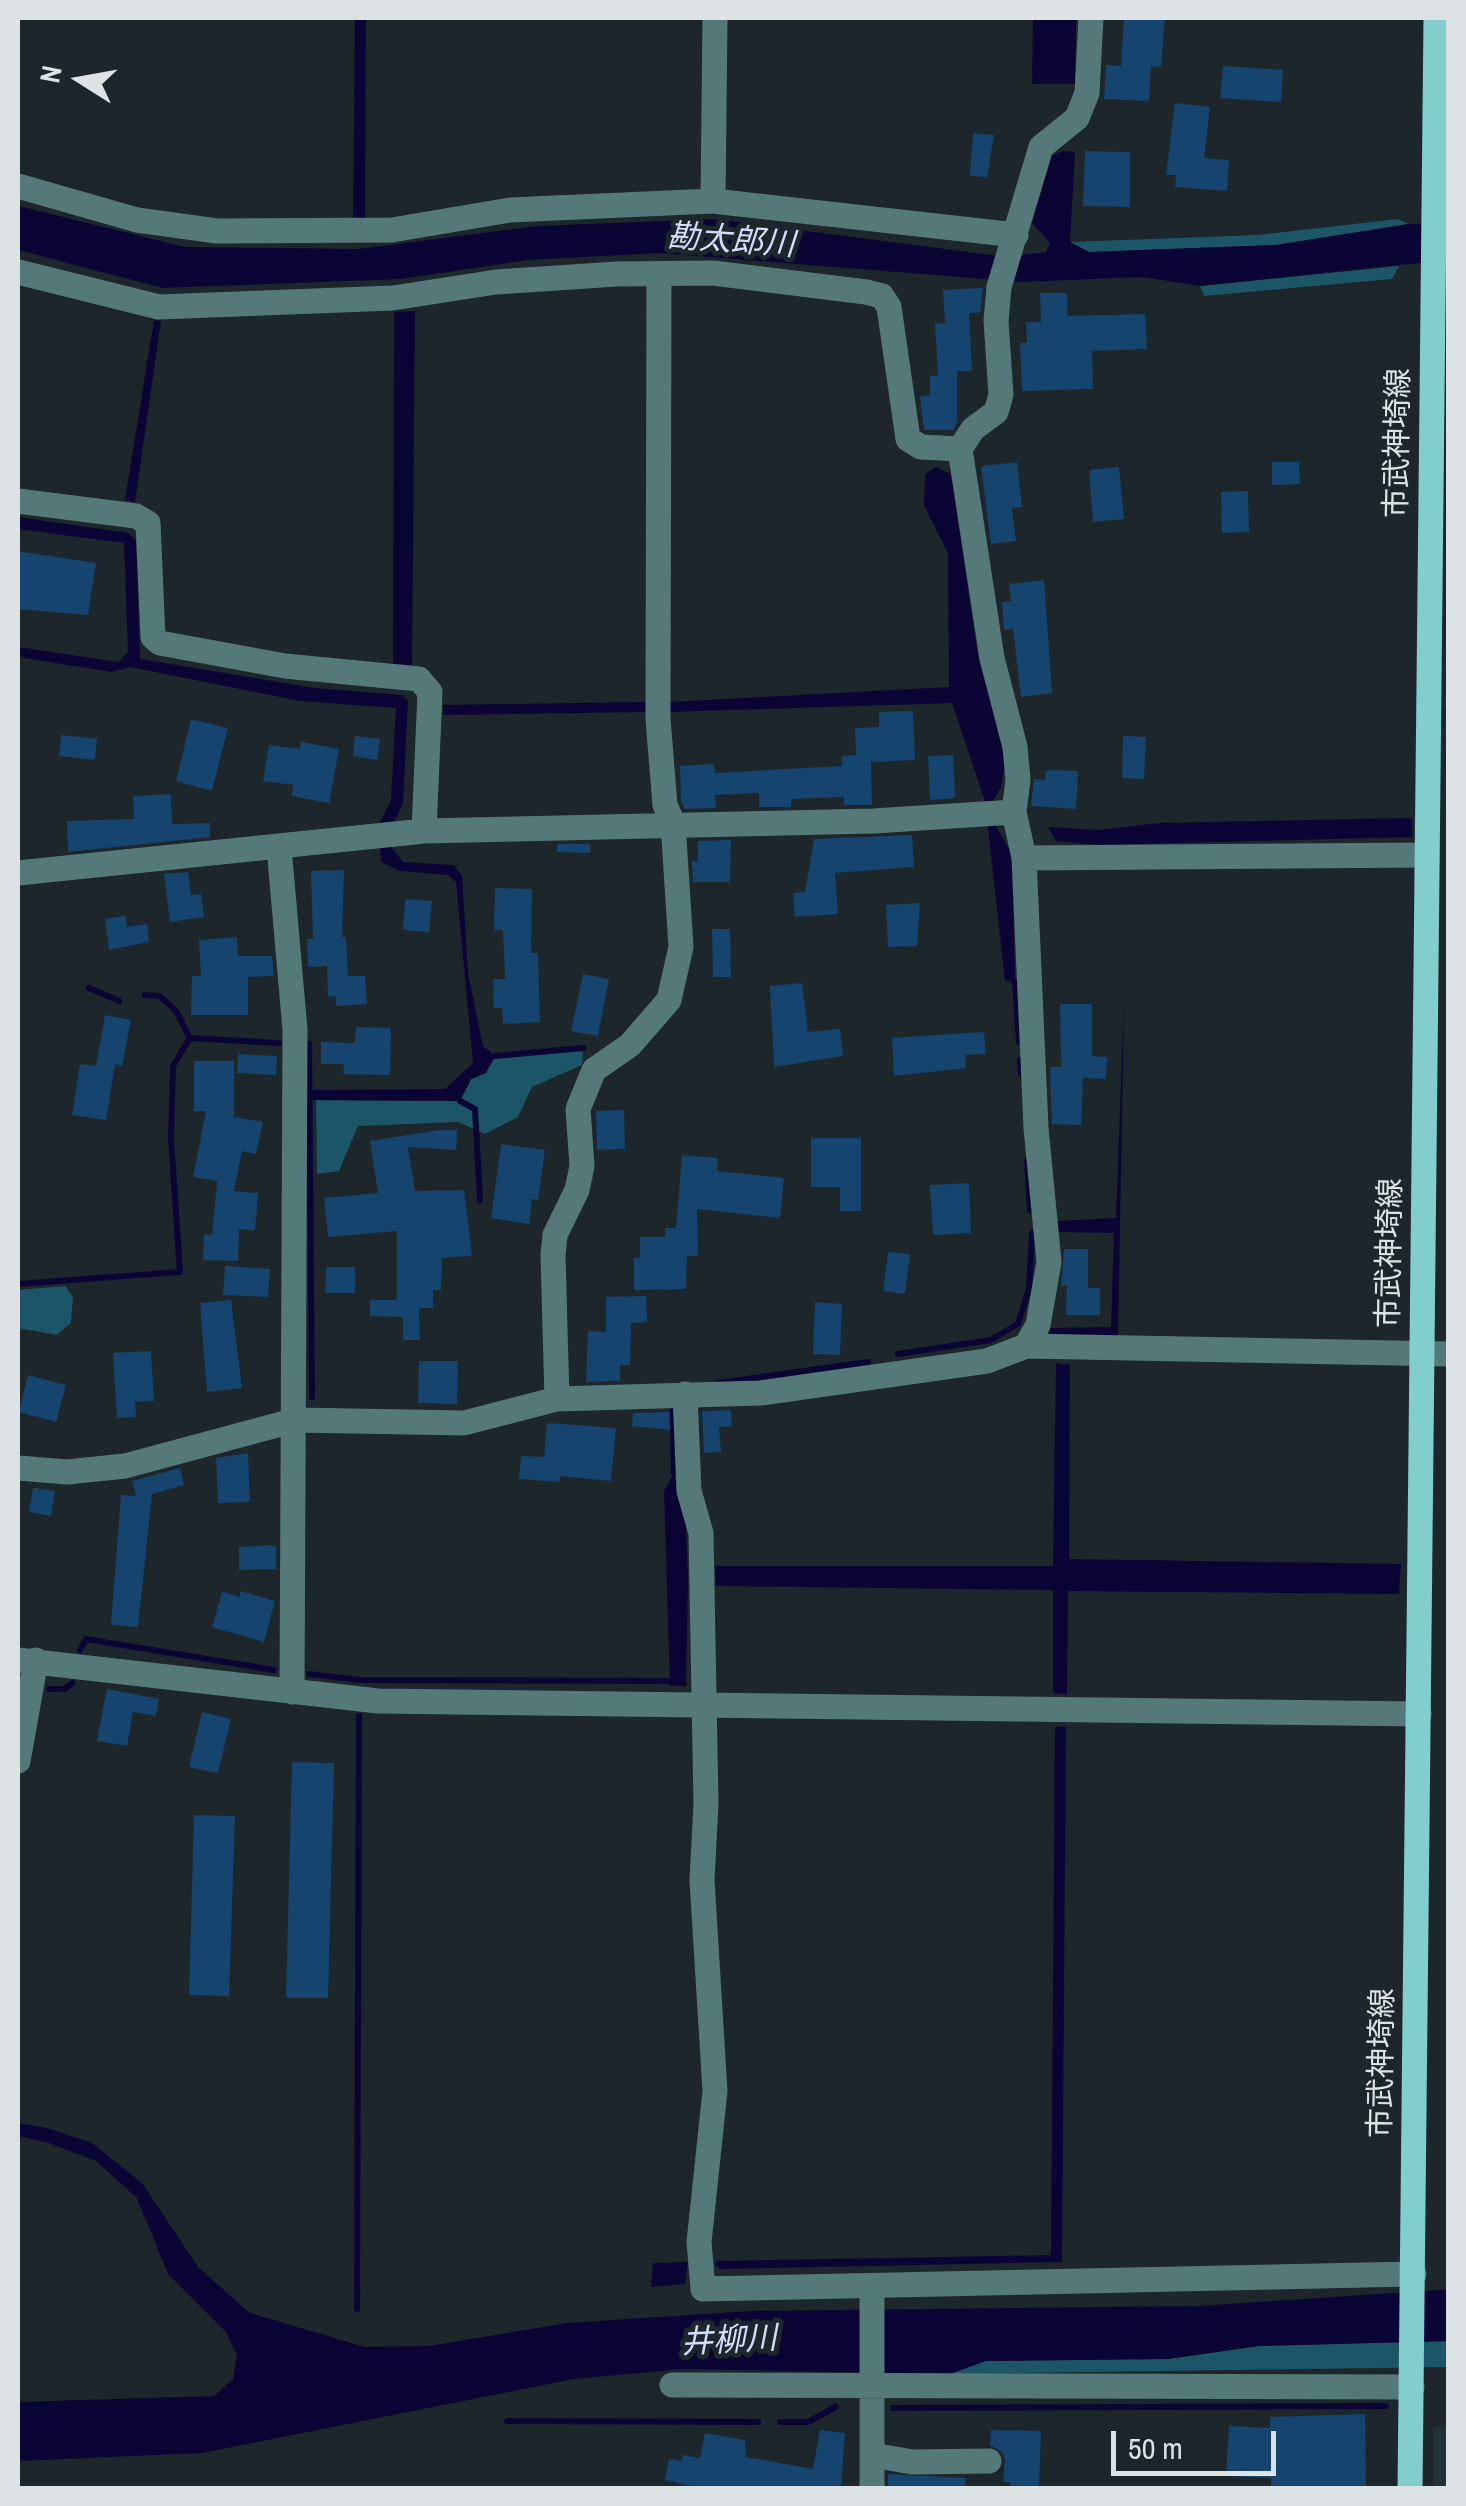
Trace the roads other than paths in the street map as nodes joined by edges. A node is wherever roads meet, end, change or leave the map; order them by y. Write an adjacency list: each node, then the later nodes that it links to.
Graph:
1 (715, 18): 5 (street)
2 (1091, 18): 6 (street)
3 (1436, 18): 15 (main road, 市武神埼線)
4 (18, 186): 5 (street)
5 (713, 201): 6 (street)
6 (1014, 243): 9 (street)
7 (18, 272): 8 (street)
8 (659, 276): 9 (street); 12 (street)
9 (960, 449): 11 (street)
10 (18, 500): 13 (street)
11 (997, 813): 12 (street); 16 (street)
12 (673, 823): 13 (street); 21 (street)
13 (424, 830): 14 (street)
14 (279, 848): 17 (street); 22 (street)
15 (1427, 854): 16 (street); 19 (main road, 市武神埼線)
16 (1024, 858): 18 (street)
17 (18, 874)
18 (1026, 1346): 19 (street); 20 (street)
19 (1436, 1354): 27 (main road, 市武神埼線)
20 (685, 1394): 21 (street); 26 (street)
21 (558, 1399): 22 (street)
22 (296, 1420): 23 (street); 25 (street)
23 (18, 1468)
24 (27, 1660): 25 (street); 28 (street)
25 (292, 1692): 26 (street)
26 (704, 1706): 27 (street); 30 (street)
27 (1419, 1714): 29 (main road, 市武神埼線)
28 (18, 1761)
29 (1414, 2278): 30 (street); 31 (main road, 市武神埼線)
30 (872, 2288): 33 (street)
31 (1412, 2382): 33 (street); 37 (main road, 市武神埼線)
32 (672, 2386): 33 (street)
33 (873, 2388): 34 (street)
34 (873, 2455): 35 (street); 36 (street)
35 (989, 2461)
36 (872, 2488)
37 (1410, 2488)

